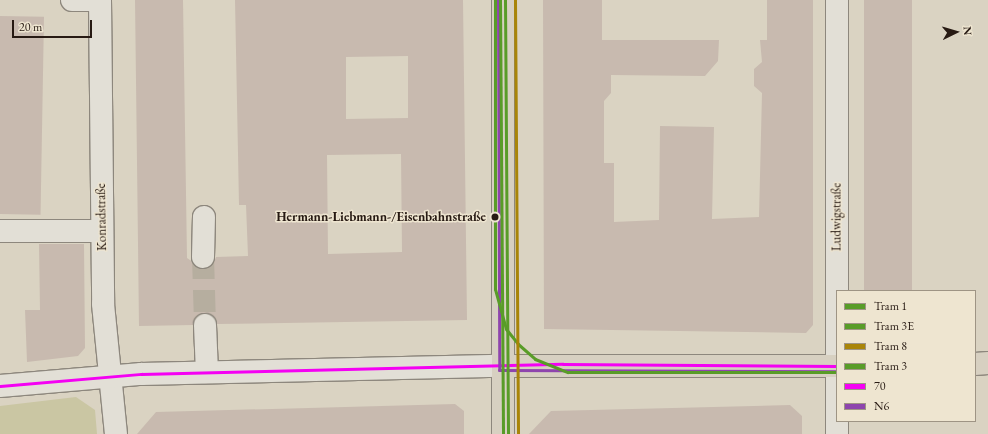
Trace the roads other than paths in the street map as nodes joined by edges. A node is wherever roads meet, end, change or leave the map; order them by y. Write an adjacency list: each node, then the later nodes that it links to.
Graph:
1 (72, 0): 2 (street)
2 (100, 0): 7 (street, Konradstraße)
3 (502, 0): 13 (main road)
4 (837, 0): 9 (street, Ludwigstraße)
5 (204, 217): 8 (street)
6 (0, 231): 7 (street)
7 (102, 231): 16 (street, Konradstraße)
8 (203, 257)
9 (837, 290)
10 (205, 325): 15 (street)
11 (976, 364): 12 (main road)
12 (988, 364)
13 (503, 366): 14 (main road); 15 (street); 20 (main road)
14 (836, 366)
15 (207, 372): 16 (street)
16 (111, 375): 17 (street); 19 (street, Konradstraße)
17 (0, 386)
18 (837, 422): 21 (street, Ludwigstraße)
19 (116, 434)
20 (503, 434)
21 (837, 434)

